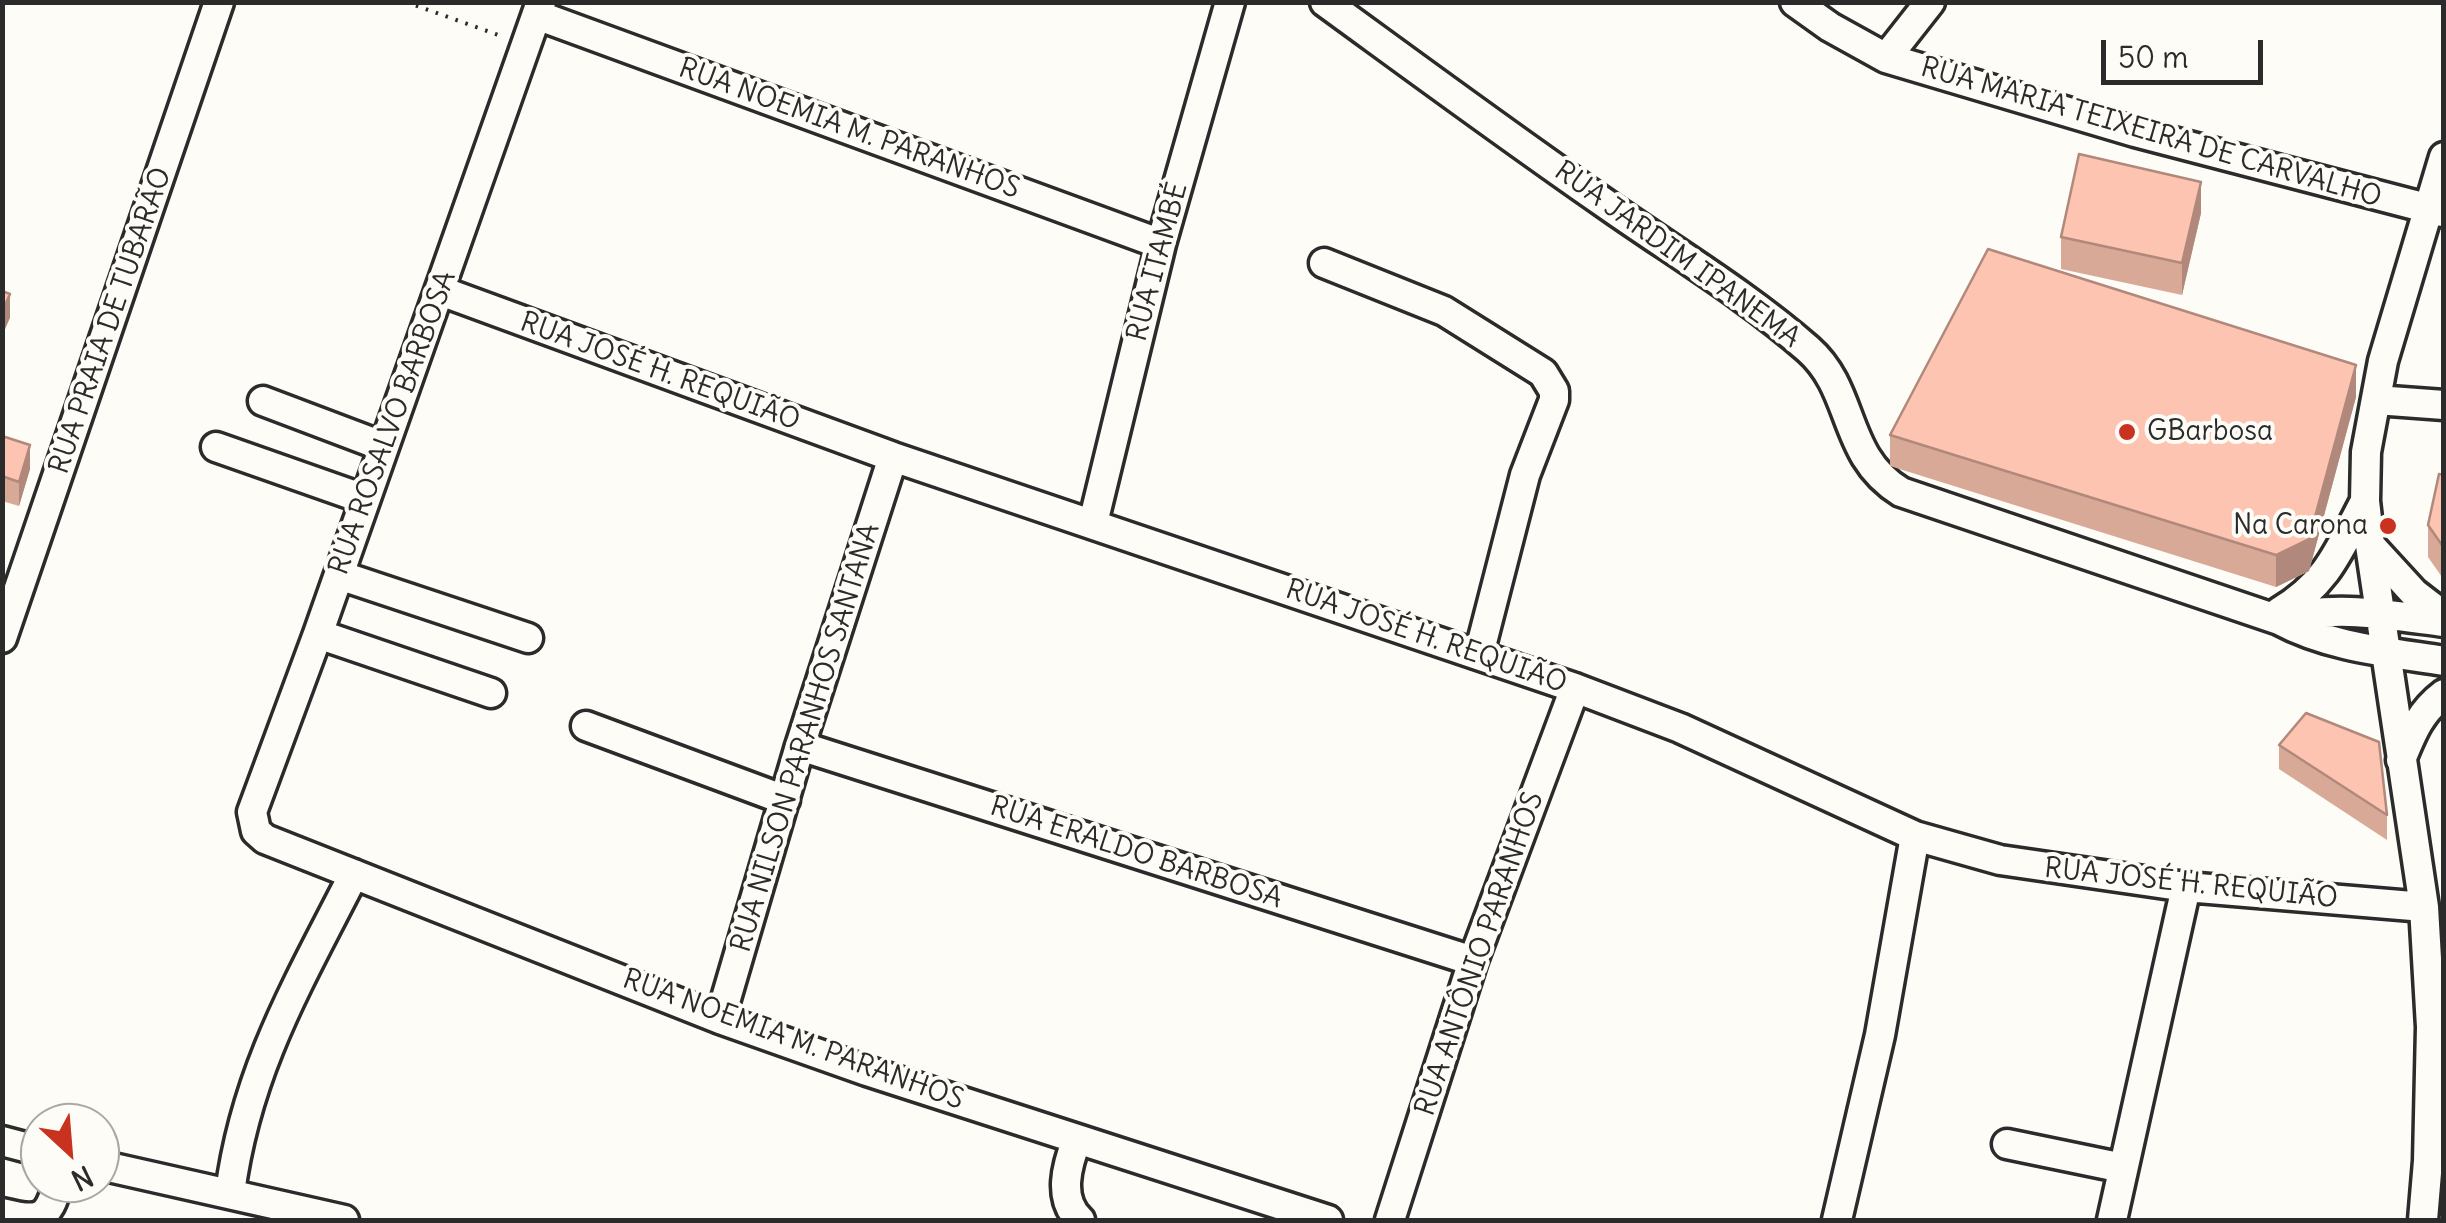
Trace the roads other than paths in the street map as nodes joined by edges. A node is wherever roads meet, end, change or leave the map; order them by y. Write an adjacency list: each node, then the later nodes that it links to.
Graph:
1 (219, 2): 28 (street, RUA PRAIA DE TUBARÃO)
2 (1230, 2): 10 (street, RUA ITAMBÉ)
3 (1324, 2): 25 (street, RUA JARDIM IPANEMA)
4 (1795, 2): 7 (street)
5 (1930, 2): 7 (street, RUA MARIA TEIXEIRA DE CARVALHO)
6 (539, 9): 10 (street, RUA NOEMIA M. PARANHOS); 12 (street, RUA ROSALVO BARBOSA)
7 (1886, 58): 9 (street, RUA MARIA TEIXEIRA DE CARVALHO)
8 (2444, 156): 9 (street)
9 (2435, 211): 13 (street)
10 (1161, 244): 21 (street, RUA ITAMBÉ)
11 (1324, 263): 31 (street)
12 (441, 291): 16 (street, RUA ROSALVO BARBOSA); 18 (street, RUA JOSÉ H. REQUIÃO)
13 (2376, 400): 15 (street); 20 (street)
14 (263, 401): 16 (street)
15 (2444, 405)
16 (382, 446): 19 (street, RUA ROSALVO BARBOSA)
17 (216, 448): 19 (street)
18 (893, 457): 21 (street, RUA JOSÉ H. REQUIÃO); 37 (street, RUA NILSON PARANHOS SANTANA)
19 (364, 499): 23 (street, RUA ROSALVO BARBOSA)
20 (2366, 502): 22 (street); 25 (street)
21 (1093, 523): 31 (street, RUA JOSÉ H. REQUIÃO)
22 (2370, 545): 24 (street); 26 (street)
23 (339, 575): 27 (street, RUA ROSALVO BARBOSA); 29 (street)
24 (2379, 614): 25 (street, RUA JARDIM IPANEMA); 26 (street, RUA JARDIM IPANEMA); 30 (street)
25 (2274, 619): 30 (street, RUA JARDIM IPANEMA)
26 (2444, 619)
27 (318, 634): 34 (street); 41 (street, RUA ROSALVO BARBOSA)
28 (2, 638)
29 (528, 638)
30 (2384, 651): 32 (street, RUA JARDIM IPANEMA); 38 (street)
31 (1479, 654): 33 (street, RUA JOSÉ H. REQUIÃO)
32 (2444, 661)
33 (1575, 688): 40 (street, RUA JOSÉ H. REQUIÃO); 45 (street, RUA ANTÔNIO PARANHOS)
34 (491, 693)
35 (2444, 694): 38 (street)
36 (586, 726): 39 (street)
37 (800, 746): 39 (street, RUA NILSON PARANHOS SANTANA); 45 (street, RUA ERALDO BARBOSA)
38 (2400, 761): 44 (street)
39 (785, 800): 46 (street, RUA NILSON PARANHOS SANTANA)
40 (1915, 836): 43 (street, RUA JOSÉ H. REQUIÃO); 60 (street)
41 (265, 839): 42 (street, RUA NOEMIA M. PARANHOS)
42 (354, 874): 46 (street, RUA NOEMIA M. PARANHOS); 52 (street)
43 (2186, 887): 44 (street, RUA JOSÉ H. REQUIÃO); 50 (street)
44 (2424, 907): 49 (street)
45 (1473, 961): 59 (street, RUA ANTÔNIO PARANHOS)
46 (720, 1018): 47 (street, RUA NOEMIA M. PARANHOS)
47 (1078, 1139): 57 (street); 58 (street, RUA NOEMIA M. PARANHOS)
48 (2007, 1144): 50 (street)
49 (2436, 1162): 62 (street)
50 (2123, 1168): 61 (street)
51 (120, 1169): 52 (street)
52 (230, 1193): 54 (street)
53 (2, 1213): 55 (street)
54 (298, 1214): 56 (street)
55 (39, 1219)
56 (344, 1220)
57 (1080, 1220)
58 (1328, 1220)
59 (1390, 1220)
60 (1837, 1220)
61 (2112, 1220)
62 (2422, 1220)

